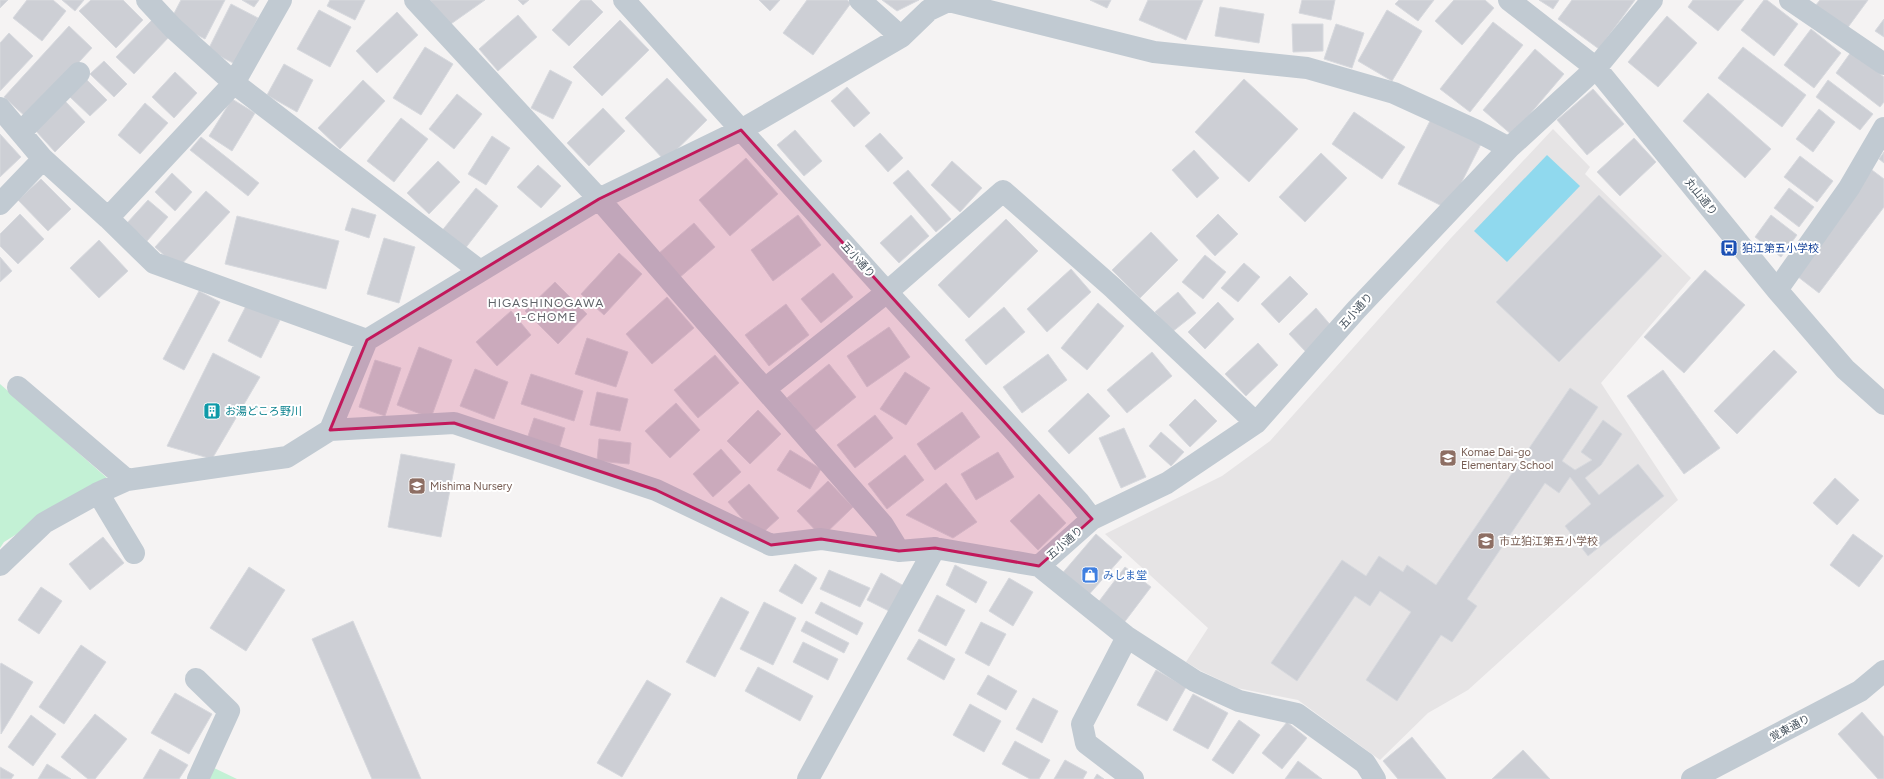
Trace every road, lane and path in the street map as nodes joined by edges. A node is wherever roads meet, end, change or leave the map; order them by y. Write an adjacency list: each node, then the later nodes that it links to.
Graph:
1 (147, 0): 14 (street)
2 (281, 0): 14 (street)
3 (415, 0): 21 (street)
4 (624, 0): 17 (street, 五小通り)
5 (860, 0): 10 (street)
6 (1510, 0): 12 (street, 丸山通り)
7 (1652, 0): 12 (street, 五小通り)
8 (1790, 0): 11 (street)
9 (950, 1): 10 (street); 19 (street)
10 (901, 37): 17 (street)
11 (1884, 64)
12 (1596, 68): 19 (street, 五小通り); 25 (street, 丸山通り)
13 (79, 73): 18 (street)
14 (234, 83): 23 (street); 24 (street)
15 (0, 108): 18 (street)
16 (1884, 128): 25 (street)
17 (741, 130): 21 (street); 26 (street, 五小通り)
18 (21, 132): 20 (street)
19 (1509, 148): 31 (street, 五小通り)
20 (43, 159): 22 (street); 23 (street)
21 (599, 199): 24 (street); 29 (street)
22 (0, 204)
23 (108, 218): 27 (street)
24 (480, 271): 27 (street)
25 (1777, 290): 30 (street, 丸山通り)
26 (887, 292): 29 (street); 31 (street); 35 (street, 五小通り)
27 (367, 340): 32 (street)
28 (18, 387): 33 (street)
29 (766, 389): 37 (street)
30 (1884, 404)
31 (1256, 423): 35 (street, 五小通り)
32 (330, 430): 33 (street); 37 (street)
33 (127, 480): 34 (street)
34 (98, 493): 38 (street); 39 (street)
35 (1092, 519): 40 (street, 五小通り)
36 (935, 548): 37 (street); 40 (street); 45 (street)
37 (899, 552)
38 (134, 553)
39 (0, 565)
40 (1038, 566): 41 (street)
41 (1127, 637): 46 (street); 47 (street)
42 (1884, 672): 48 (street, 覚東通り)
43 (196, 679): 44 (street)
44 (198, 779)
45 (808, 779)
46 (1132, 779)
47 (1375, 779)
48 (1692, 779)

